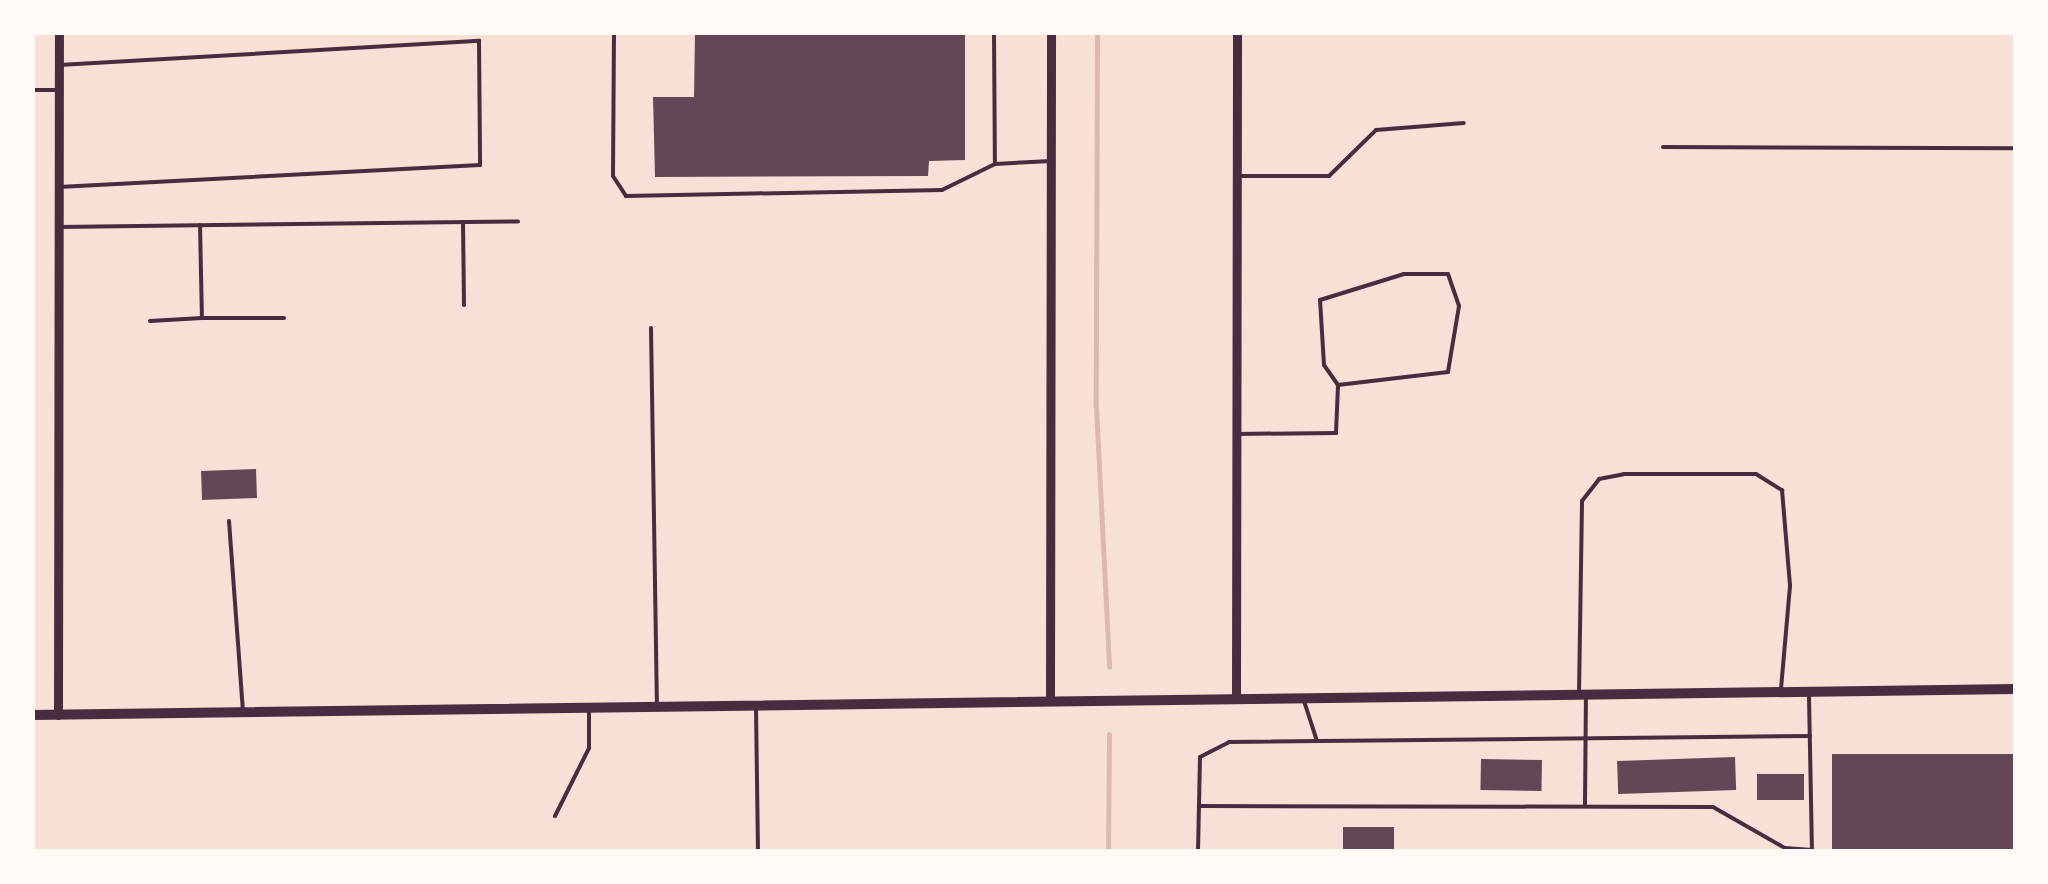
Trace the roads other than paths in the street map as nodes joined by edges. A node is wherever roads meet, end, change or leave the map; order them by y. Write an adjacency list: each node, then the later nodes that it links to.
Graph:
1 (59, 32): 6 (street)
2 (614, 32): 13 (lane)
3 (994, 32): 13 (lane)
4 (1051, 32): 12 (street)
5 (1237, 32): 14 (street)
6 (59, 65): 8 (street); 15 (lane)
7 (32, 90): 8 (lane)
8 (59, 90): 15 (street)
9 (1464, 122): 14 (lane)
10 (1662, 147): 11 (lane)
11 (2016, 148)
12 (1050, 161): 13 (lane); 34 (street)
13 (995, 164)
14 (1236, 176): 26 (street)
15 (60, 187): 19 (street)
16 (518, 221): 17 (lane)
17 (463, 222): 18 (lane); 20 (lane)
18 (200, 226): 19 (lane); 21 (lane)
19 (59, 227): 40 (street)
20 (464, 305)
21 (202, 318): 22 (lane); 23 (lane)
22 (284, 318)
23 (150, 321)
24 (652, 328): 36 (lane)
25 (1338, 385): 25 (lane); 26 (lane)
26 (1236, 434): 33 (street)
27 (230, 521): 38 (lane)
28 (2016, 690): 30 (street)
29 (1782, 692): 30 (street); 31 (street); 31 (lane)
30 (1809, 692): 41 (lane)
31 (1583, 694): 32 (street); 43 (lane)
32 (1303, 697): 33 (street); 42 (lane)
33 (1236, 698): 34 (street)
34 (1050, 699): 35 (street)
35 (756, 704): 36 (street); 48 (lane)
36 (657, 706): 37 (street)
37 (589, 707): 38 (street); 46 (lane)
38 (243, 712): 40 (street)
39 (32, 716): 40 (street)
40 (58, 716)
41 (1810, 736): 43 (lane); 47 (lane)
42 (1316, 739): 43 (lane); 45 (lane)
43 (1587, 741): 44 (lane)
44 (1585, 805): 45 (lane); 47 (lane)
45 (1199, 806): 49 (lane)
46 (555, 816)
47 (1812, 851)
48 (758, 852)
49 (1198, 852)

